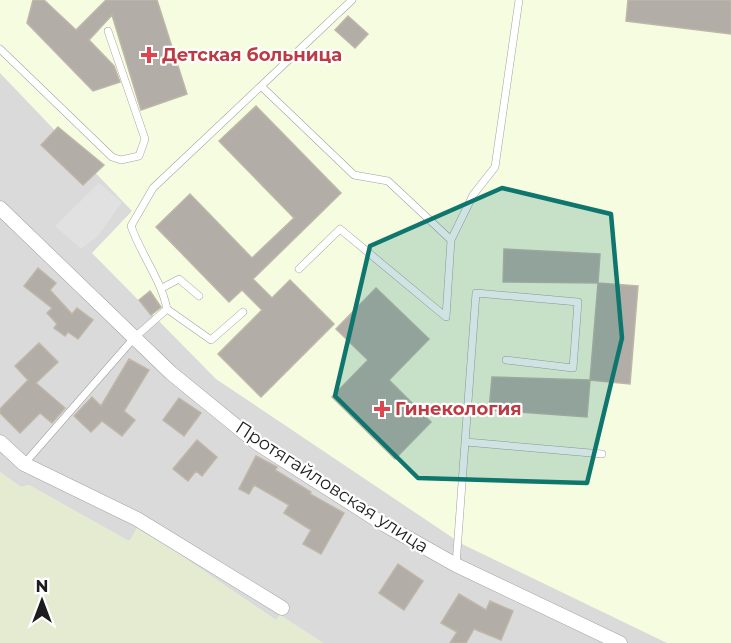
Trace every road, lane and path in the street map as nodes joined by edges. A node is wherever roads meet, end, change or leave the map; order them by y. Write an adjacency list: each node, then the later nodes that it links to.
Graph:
1 (352, 0): 5 (lane)
2 (519, 0): 7 (lane)
3 (108, 31): 4 (lane)
4 (0, 49)
5 (261, 86): 7 (lane); 9 (lane)
6 (0, 208): 13 (street, Протягайловская улица)
7 (451, 240): 8 (lane)
8 (299, 269)
9 (162, 288): 10 (lane); 11 (lane)
10 (199, 296)
11 (167, 309): 12 (lane); 13 (lane)
12 (243, 312)
13 (134, 339): 18 (lane); 19 (street, Протягайловская улица)
14 (506, 360): 16 (lane)
15 (0, 442): 18 (street)
16 (466, 442): 17 (lane); 19 (lane)
17 (602, 454)
18 (24, 464): 20 (street)
19 (456, 566): 21 (street, Протягайловская улица)
20 (282, 608)
21 (620, 643)

